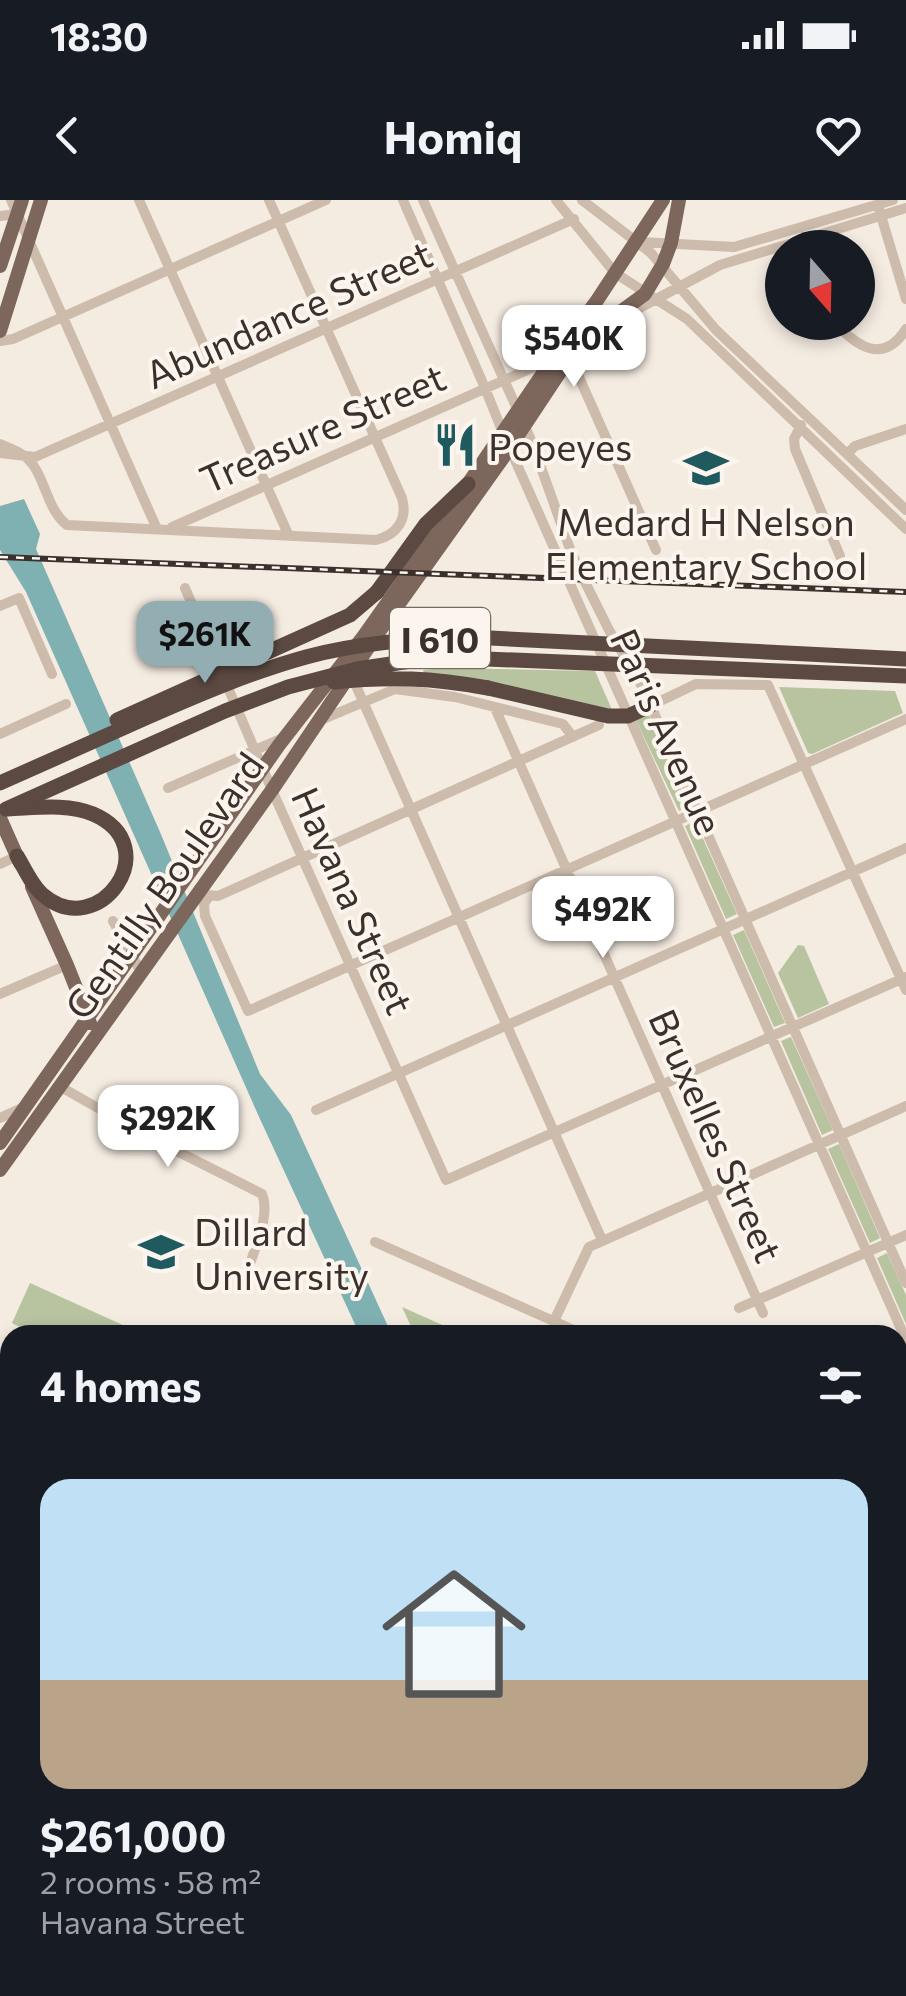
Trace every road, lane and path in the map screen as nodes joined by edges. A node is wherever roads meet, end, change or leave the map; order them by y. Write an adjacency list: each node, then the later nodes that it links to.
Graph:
1 (42, 200): 21 (main road)
2 (140, 200): 26 (street)
3 (269, 200): 17 (street)
4 (326, 200): 17 (street)
5 (403, 200): 29 (street, Paris Avenue)
6 (422, 200): 27 (street, Paris Avenue)
7 (556, 200): 16 (street)
8 (582, 200): 19 (street)
9 (663, 200): 19 (main road, Gentilly Boulevard)
10 (678, 200): 20 (main road, Gentilly Boulevard)
11 (893, 200): 14 (street)
12 (16, 205): 15 (street); 21 (street); 22 (main road)
13 (906, 208): 14 (street)
14 (880, 210): 18 (street); 20 (street); 32 (street)
15 (0, 216)
16 (574, 219): 27 (street, Abundance Street); 28 (street)
17 (278, 221): 26 (street); 34 (street)
18 (826, 230)
19 (637, 241): 20 (street); 24 (street); 28 (main road, Gentilly Boulevard)
20 (671, 243): 24 (main road, Gentilly Boulevard)
21 (27, 246): 22 (main road); 33 (street); 36 (main road)
22 (6, 247): 25 (main road)
23 (765, 251): 30 (street)
24 (663, 264): 30 (street); 31 (main road, Gentilly Boulevard)
25 (0, 266)
26 (170, 269): 33 (street); 41 (street)
27 (455, 272): 29 (street, Abundance Street); 42 (street, Paris Avenue)
28 (615, 273): 31 (street); 40 (main road, Gentilly Boulevard)
29 (437, 280): 34 (street, Abundance Street); 43 (street, Paris Avenue)
30 (680, 286): 31 (street); 45 (street)
31 (652, 296): 39 (main road, Gentilly Boulevard); 48 (street)
32 (906, 299)
33 (63, 317): 38 (street); 46 (street)
34 (326, 329): 41 (street, Abundance Street); 51 (street)
35 (906, 329): 37 (street)
36 (0, 331)
37 (852, 340)
38 (0, 341)
39 (570, 357): 40 (main road, Gentilly Boulevard); 70 (street)
40 (552, 372): 42 (street, Treasure Street); 44 (main road, Gentilly Boulevard); 47 (main road, Gentilly Boulevard)
41 (218, 378): 46 (street, Abundance Street); 60 (street)
42 (502, 380): 43 (street, Treasure Street); 44 (street, Paris Avenue)
43 (485, 388): 50 (street, Paris Avenue); 51 (street, Treasure Street)
44 (517, 411): 47 (street, Paris Avenue); 50 (main road, Gentilly Boulevard)
45 (808, 417): 48 (street); 55 (street)
46 (111, 425): 56 (street, Abundance Street); 67 (street)
47 (525, 426): 53 (main road, Gentilly Boulevard); 57 (street, Paris Avenue)
48 (799, 428): 65 (street); 71 (street)
49 (906, 429): 55 (street)
50 (503, 433): 53 (street, Paris Avenue); 59 (main road, Gentilly Boulevard)
51 (374, 437): 60 (street, Treasure Street); 69 (street)
52 (0, 444): 56 (street)
53 (510, 448): 58 (street, Paris Avenue); 76 (main road, Gentilly Boulevard)
54 (0, 453): 56 (street, Abundance Street)
55 (847, 454): 63 (street)
56 (24, 456): 67 (street)
57 (542, 468): 58 (street); 61 (street, Paris Avenue)
58 (522, 476): 64 (street, Paris Avenue)
59 (468, 484): 88 (main road, Gentilly Boulevard); 91 (highway, bridge)
60 (267, 486): 67 (street, Treasure Street); 69 (street)
61 (552, 494): 64 (street); 81 (street, Paris Avenue)
62 (906, 494): 63 (street)
63 (893, 498): 65 (street); 66 (street)
64 (534, 501): 83 (street, Paris Avenue)
65 (882, 506): 68 (street)
66 (906, 510)
67 (162, 529): 69 (street)
68 (906, 529)
69 (288, 534)
70 (656, 550)
71 (840, 556)
72 (186, 588): 90 (street, Havana Street)
73 (0, 606): 75 (street)
74 (906, 659): 91 (highway, I 610, bridge)
75 (52, 674)
76 (350, 674): 79 (street); 85 (main road, Gentilly Boulevard)
77 (906, 676): 78 (highway, I 610, bridge)
78 (271, 693): 83 (highway, bridge); 100 (highway, I 610, bridge)
79 (363, 702): 82 (street); 85 (street); 98 (street)
80 (66, 704): 87 (street)
81 (650, 706): 83 (highway); 93 (street); 99 (street, Paris Avenue)
82 (495, 708): 89 (street); 92 (street, Bruxelles Street)
83 (628, 716): 101 (street, Paris Avenue)
84 (906, 718): 93 (street)
85 (317, 722): 97 (main road, Gentilly Boulevard)
86 (599, 726): 89 (street)
87 (0, 734)
88 (286, 736): 90 (street); 94 (main road, Gentilly Boulevard)
89 (573, 737): 92 (street)
90 (255, 750): 94 (street, Havana Street); 96 (street)
91 (46, 762): 95 (highway, I 610, bridge)
92 (518, 762): 98 (street); 106 (street, Bruxelles Street)
93 (805, 764): 99 (street); 107 (street)
94 (263, 769): 97 (street, Havana Street); 113 (main road, Gentilly Boulevard)
95 (0, 783)
96 (168, 788)
97 (272, 790): 104 (street, Havana Street); 108 (main road, Gentilly Boulevard)
98 (410, 810): 104 (street); 109 (street)
99 (697, 812): 101 (street); 110 (street, Paris Avenue)
100 (2, 813): 103 (main road); 103 (highway)
101 (675, 821): 106 (street); 112 (street, Paris Avenue)
102 (906, 848): 107 (street)
103 (17, 856): 105 (street); 115 (main road)
104 (302, 858): 108 (street); 116 (street, Havana Street)
105 (0, 864)
106 (567, 870): 109 (street); 118 (street, Bruxelles Street)
107 (852, 872): 110 (street); 119 (street)
108 (201, 893): 113 (main road, Gentilly Boulevard); 116 (street)
109 (458, 918): 116 (street); 122 (street)
110 (745, 919): 112 (street); 123 (street, Paris Avenue)
111 (113, 921): 114 (street)
112 (723, 929): 118 (street); 124 (street, Paris Avenue)
113 (150, 945): 114 (main road, Gentilly Boulevard); 117 (main road, Gentilly Boulevard)
114 (132, 957): 117 (street); 121 (main road, Gentilly Boulevard)
115 (68, 965): 120 (street); 121 (main road)
116 (350, 966): 126 (street, Havana Street)
117 (140, 972): 125 (main road, Gentilly Boulevard)
118 (614, 978): 122 (street); 127 (street, Bruxelles Street)
119 (904, 982): 123 (street)
120 (0, 994)
121 (89, 1018): 125 (main road); 130 (main road, Gentilly Boulevard)
122 (507, 1026): 126 (street); 133 (street)
123 (792, 1027): 124 (street); 134 (street, Paris Avenue)
124 (771, 1037): 127 (street); 136 (street, Paris Avenue)
125 (88, 1046): 128 (main road, Gentilly Boulevard)
126 (398, 1074): 131 (street); 133 (street, Havana Street)
127 (662, 1086): 133 (street); 138 (street, Bruxelles Street)
128 (61, 1087): 137 (main road, Gentilly Boulevard); 144 (street)
129 (906, 1106): 134 (street)
130 (24, 1107): 132 (street); 135 (main road, Gentilly Boulevard)
131 (316, 1110)
132 (0, 1118): 135 (main road)
133 (554, 1134): 140 (street)
134 (840, 1135): 136 (street); 142 (street, Paris Avenue)
135 (0, 1142)
136 (819, 1144): 138 (street); 143 (street, Paris Avenue)
137 (0, 1170)
138 (710, 1193): 140 (street); 146 (street, Bruxelles Street)
139 (906, 1234): 142 (street)
140 (602, 1240): 149 (street)
141 (375, 1242): 149 (street)
142 (888, 1242): 143 (street); 145 (street, Paris Avenue)
143 (867, 1252): 146 (street); 151 (street, Paris Avenue)
144 (251, 1261)
145 (906, 1283)
146 (757, 1300): 147 (street); 148 (street, Bruxelles Street)
147 (740, 1308)
148 (763, 1313)
149 (554, 1322): 150 (street)
150 (561, 1325)
151 (899, 1325)

